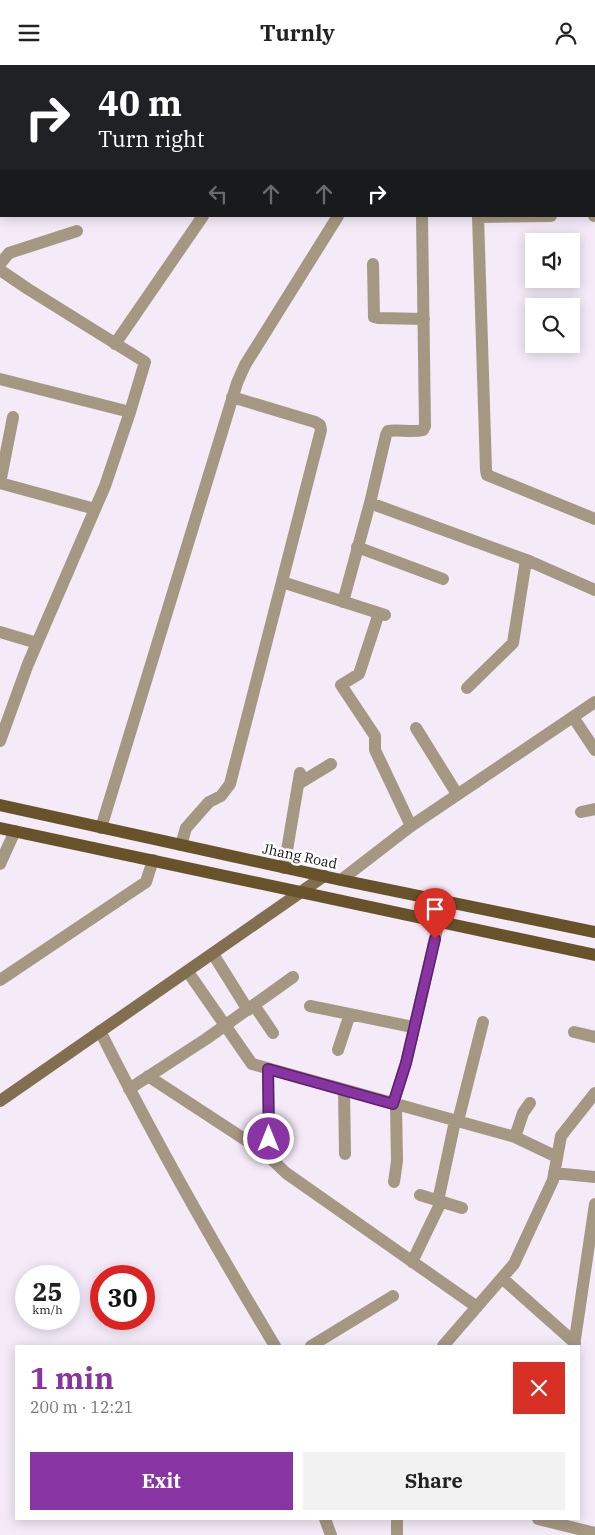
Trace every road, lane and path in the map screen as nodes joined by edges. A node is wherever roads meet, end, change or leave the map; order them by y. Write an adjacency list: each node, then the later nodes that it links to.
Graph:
1 (202, 217): 10 (street)
2 (337, 217): 12 (street)
3 (422, 217): 9 (street)
4 (478, 217): 18 (street)
5 (77, 231): 6 (street)
6 (0, 264)
7 (372, 264): 9 (street)
8 (0, 269): 10 (street)
9 (424, 319): 16 (street)
10 (115, 344): 13 (street)
11 (0, 379): 13 (street)
12 (232, 397): 22 (street); 40 (street)
13 (130, 412): 17 (street)
14 (13, 417): 15 (street)
15 (0, 483): 17 (street)
16 (370, 503): 19 (street); 20 (street)
17 (95, 509): 26 (street)
18 (595, 519)
19 (358, 547): 21 (street); 24 (street)
20 (526, 560): 23 (street); 27 (street)
21 (443, 579)
22 (282, 582): 24 (street); 42 (street)
23 (595, 590)
24 (343, 602): 38 (street)
25 (0, 632): 26 (street)
26 (37, 643): 31 (street)
27 (467, 688)
28 (595, 701): 29 (street)
29 (573, 717): 32 (street); 34 (street)
30 (416, 728): 34 (street)
31 (0, 741)
32 (595, 750)
33 (331, 764): 45 (street)
34 (457, 794): 38 (street)
35 (0, 805): 40 (main road, Jhang Road)
36 (595, 809): 37 (street)
37 (581, 812)
38 (411, 826): 47 (street)
39 (0, 828): 41 (main road)
40 (101, 828): 42 (main road, Jhang Road)
41 (15, 831): 43 (main road); 44 (street)
42 (181, 845): 45 (main road, Jhang Road)
43 (153, 860): 48 (main road); 55 (street)
44 (0, 863)
45 (284, 868): 46 (main road, Jhang Road)
46 (324, 877): 47 (main road, Jhang Road); 48 (main road)
47 (341, 880): 50 (main road, Jhang Road)
48 (303, 892): 49 (main road); 51 (main road)
49 (439, 921): 52 (main road); 61 (street)
50 (595, 932)
51 (213, 955): 53 (main road); 57 (street)
52 (595, 955)
53 (188, 972): 60 (street); 62 (main road)
54 (293, 977): 57 (street)
55 (0, 980)
56 (310, 1006): 58 (street)
57 (252, 1008): 60 (street); 64 (street)
58 (350, 1014): 61 (street); 66 (street)
59 (483, 1022): 75 (street)
60 (226, 1026): 67 (street); 68 (street)
61 (413, 1027): 74 (street)
62 (100, 1031): 69 (street); 72 (main road)
63 (574, 1032): 65 (street)
64 (273, 1033)
65 (595, 1037)
66 (338, 1050)
67 (268, 1069): 70 (street); 78 (street)
68 (148, 1076): 69 (street); 78 (street)
69 (129, 1089): 92 (street)
70 (344, 1090): 74 (street); 77 (street)
71 (595, 1093): 79 (street)
72 (0, 1101)
73 (530, 1103): 76 (street)
74 (395, 1104): 75 (street); 82 (street)
75 (457, 1121): 76 (street); 84 (street)
76 (514, 1137): 79 (street)
77 (345, 1154)
78 (269, 1157): 87 (street)
79 (558, 1157): 80 (street)
80 (554, 1173): 81 (street); 89 (street)
81 (595, 1177)
82 (394, 1182)
83 (420, 1195): 84 (street)
84 (439, 1202): 86 (street); 87 (street)
85 (595, 1204): 88 (street)
86 (462, 1208)
87 (412, 1262): 91 (street)
88 (590, 1274): 95 (street)
89 (502, 1278): 91 (street); 95 (street)
90 (393, 1296): 93 (street)
91 (477, 1307): 94 (street)
92 (274, 1345)
93 (313, 1345)
94 (444, 1345)
95 (574, 1345)
96 (325, 1520): 100 (street)
97 (397, 1520): 101 (street)
98 (552, 1520): 99 (street)
99 (595, 1533)
100 (331, 1535)
101 (397, 1535)

